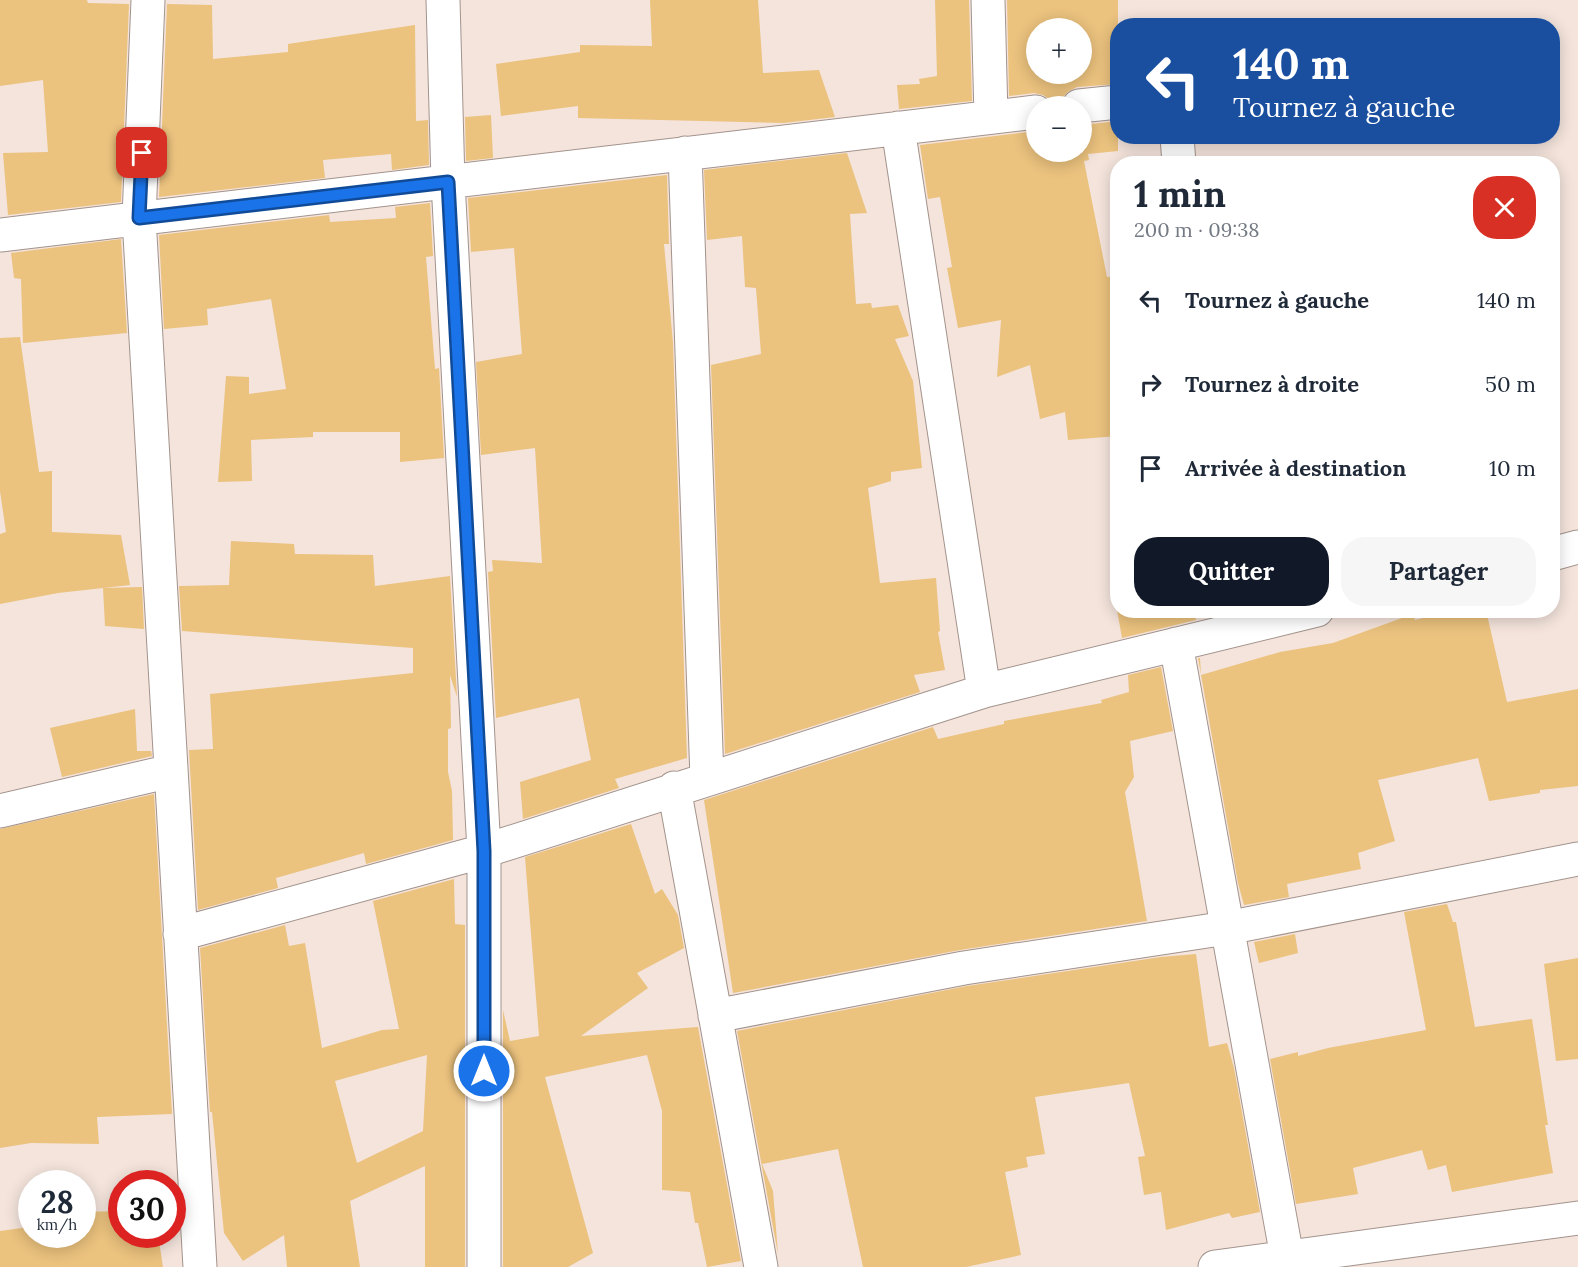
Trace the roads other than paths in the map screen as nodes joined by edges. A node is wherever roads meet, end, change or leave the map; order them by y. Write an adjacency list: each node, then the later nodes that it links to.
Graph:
1 (148, 0): 11 (street)
2 (443, 0): 10 (street)
3 (988, 0): 7 (street)
4 (1110, 103): 5 (street)
5 (1092, 105)
6 (1026, 113): 7 (street)
7 (991, 117): 8 (street)
8 (898, 128): 9 (street); 18 (street)
9 (686, 153): 10 (street); 20 (street)
10 (448, 182): 11 (street); 23 (street)
11 (139, 218): 12 (street); 19 (street)
12 (0, 235)
13 (1578, 547): 14 (street)
14 (1560, 552)
15 (1254, 618): 16 (street)
16 (1215, 623): 17 (street)
17 (1176, 644): 18 (street); 25 (street)
18 (984, 691): 20 (street)
19 (171, 771): 22 (street); 26 (street)
20 (707, 779): 21 (street)
21 (674, 788): 23 (street); 27 (street)
22 (0, 811)
23 (484, 851): 26 (street); 31 (street)
24 (1578, 859): 25 (street)
25 (1227, 928): 27 (street); 29 (street)
26 (180, 934): 30 (street)
27 (716, 1016): 32 (street)
28 (1578, 1218): 29 (street)
29 (1287, 1257): 33 (street)
30 (200, 1267)
31 (484, 1267)
32 (761, 1267)
33 (1215, 1267)

